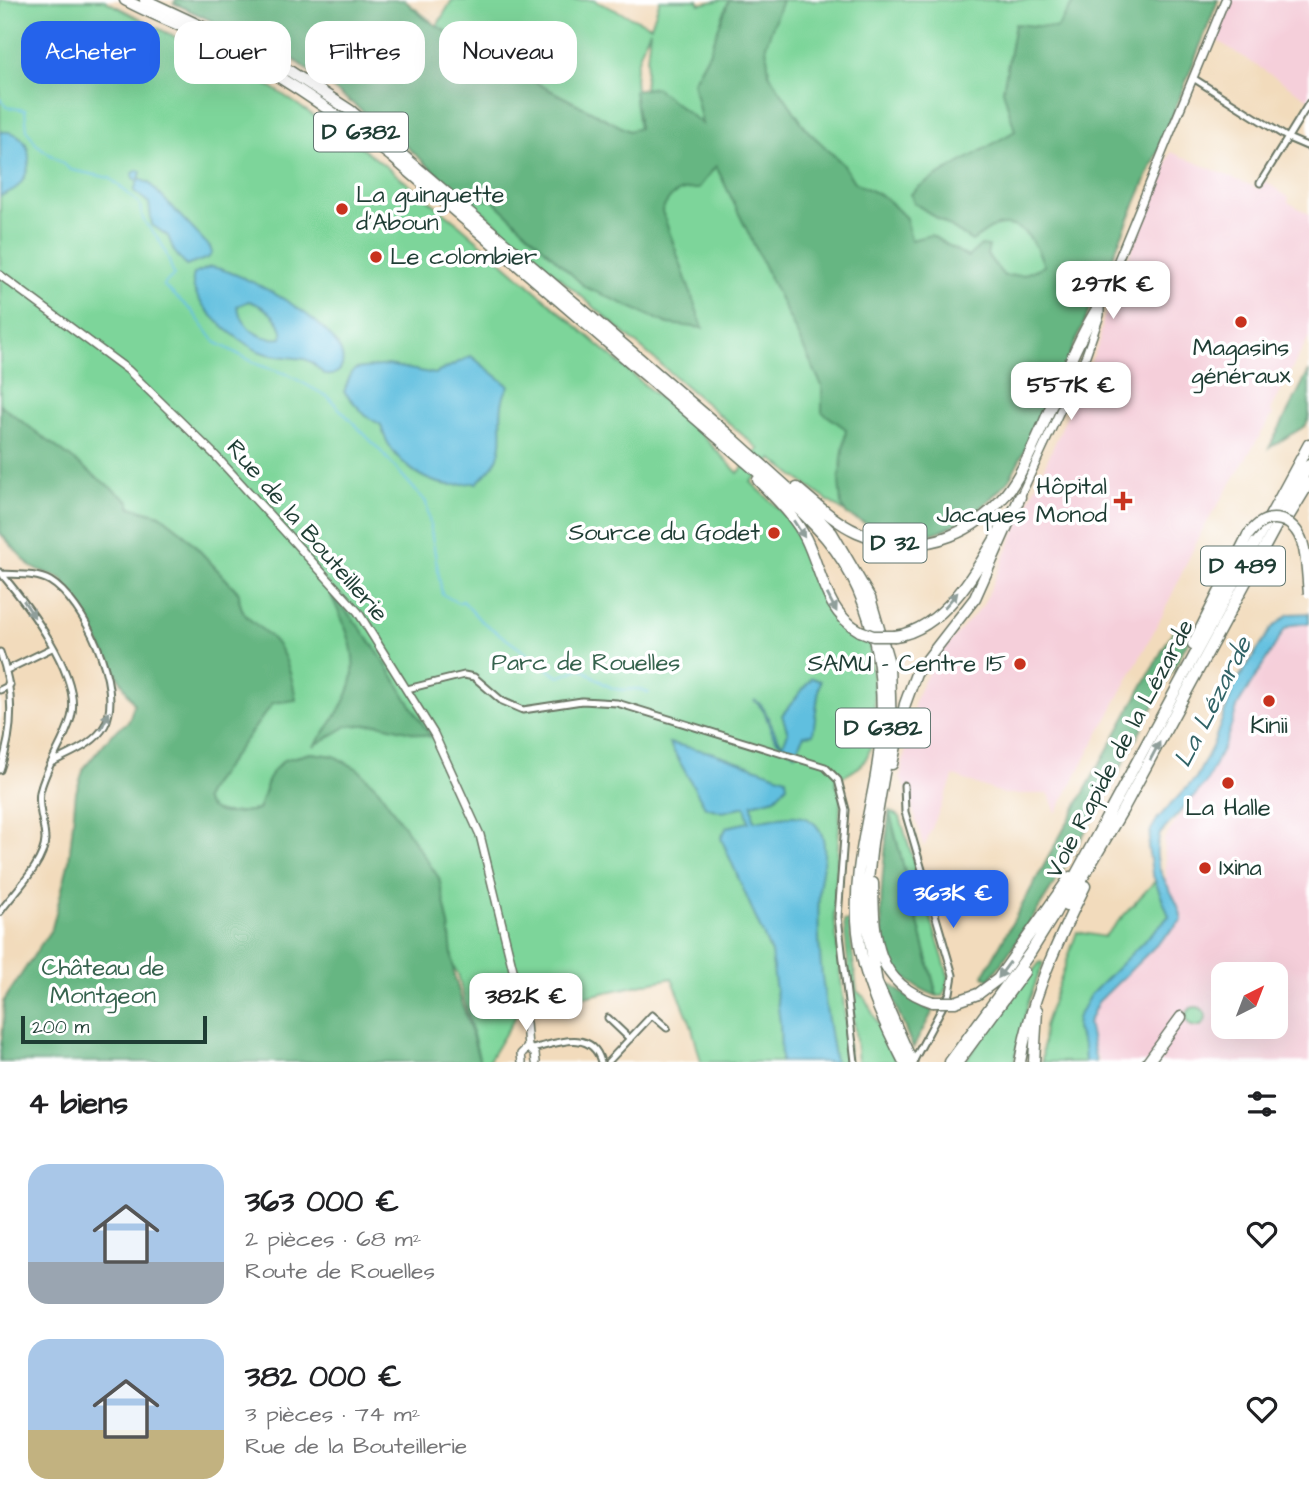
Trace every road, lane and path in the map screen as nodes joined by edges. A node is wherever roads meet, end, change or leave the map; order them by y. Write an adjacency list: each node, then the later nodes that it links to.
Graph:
1 (125, 0): 11 (highway, D 6382)
2 (145, 0): 11 (highway, D 6382)
3 (1225, 0): 4 (street, D 32)
4 (1193, 78): 6 (street); 10 (street, D 32)
5 (1309, 103): 6 (street)
6 (1288, 138): 7 (street); 8 (street)
7 (1309, 147)
8 (1260, 183)
9 (0, 275): 24 (street, Rue de la Bouteillerie)
10 (1100, 304): 11 (highway, D 32); 15 (street, D 32)
11 (726, 439): 15 (highway, D 32, one-way to 15, bridge); 30 (highway, D 6382); 39 (highway, D 6382)
12 (1309, 444): 23 (highway, Voie Rapide de la Lézarde / D 489)
13 (1309, 465): 18 (highway, Voie Rapide de la Lézarde / D 489)
14 (1309, 483): 18 (highway)
15 (1020, 497): 30 (highway)
16 (0, 573): 19 (street, one-way to 19); 26 (street, one-way to 16)
17 (1309, 593): 23 (highway, bridge)
18 (1223, 625): 29 (highway, Voie Rapide de la Lézarde / D 489, one-way to 18)
19 (52, 648): 21 (street); 26 (street)
20 (0, 652): 21 (street)
21 (6, 670): 22 (street)
22 (10, 685): 25 (street); 27 (street)
23 (1177, 687): 31 (highway, Voie Rapide de la Lézarde / D 489)
24 (407, 689): 38 (street, Rue de la Bouteillerie); 44 (street)
25 (0, 690)
26 (53, 762): 32 (street)
27 (0, 770)
28 (904, 785): 39 (street)
29 (1122, 811): 33 (highway, D 489); 46 (highway, Voie Rapide de la Lézarde / D 489)
30 (872, 846): 31 (highway, one-way to 30, bridge); 39 (highway, D 6382)
31 (1087, 855): 45 (highway, Voie Rapide de la Lézarde / D 489)
32 (0, 912)
33 (1061, 935): 47 (highway, D 489); 48 (highway)
34 (1181, 1017): 49 (highway)
35 (608, 1018): 37 (street)
36 (667, 1028): 37 (street)
37 (630, 1039): 43 (street)
38 (530, 1048): 40 (street); 41 (street, Rue de la Bouteillerie); 42 (street)
39 (909, 1060)
40 (522, 1062)
41 (536, 1062)
42 (601, 1062)
43 (608, 1062)
44 (855, 1062)
45 (950, 1062)
46 (958, 1062)
47 (1020, 1062)
48 (1034, 1062)
49 (1148, 1062)

